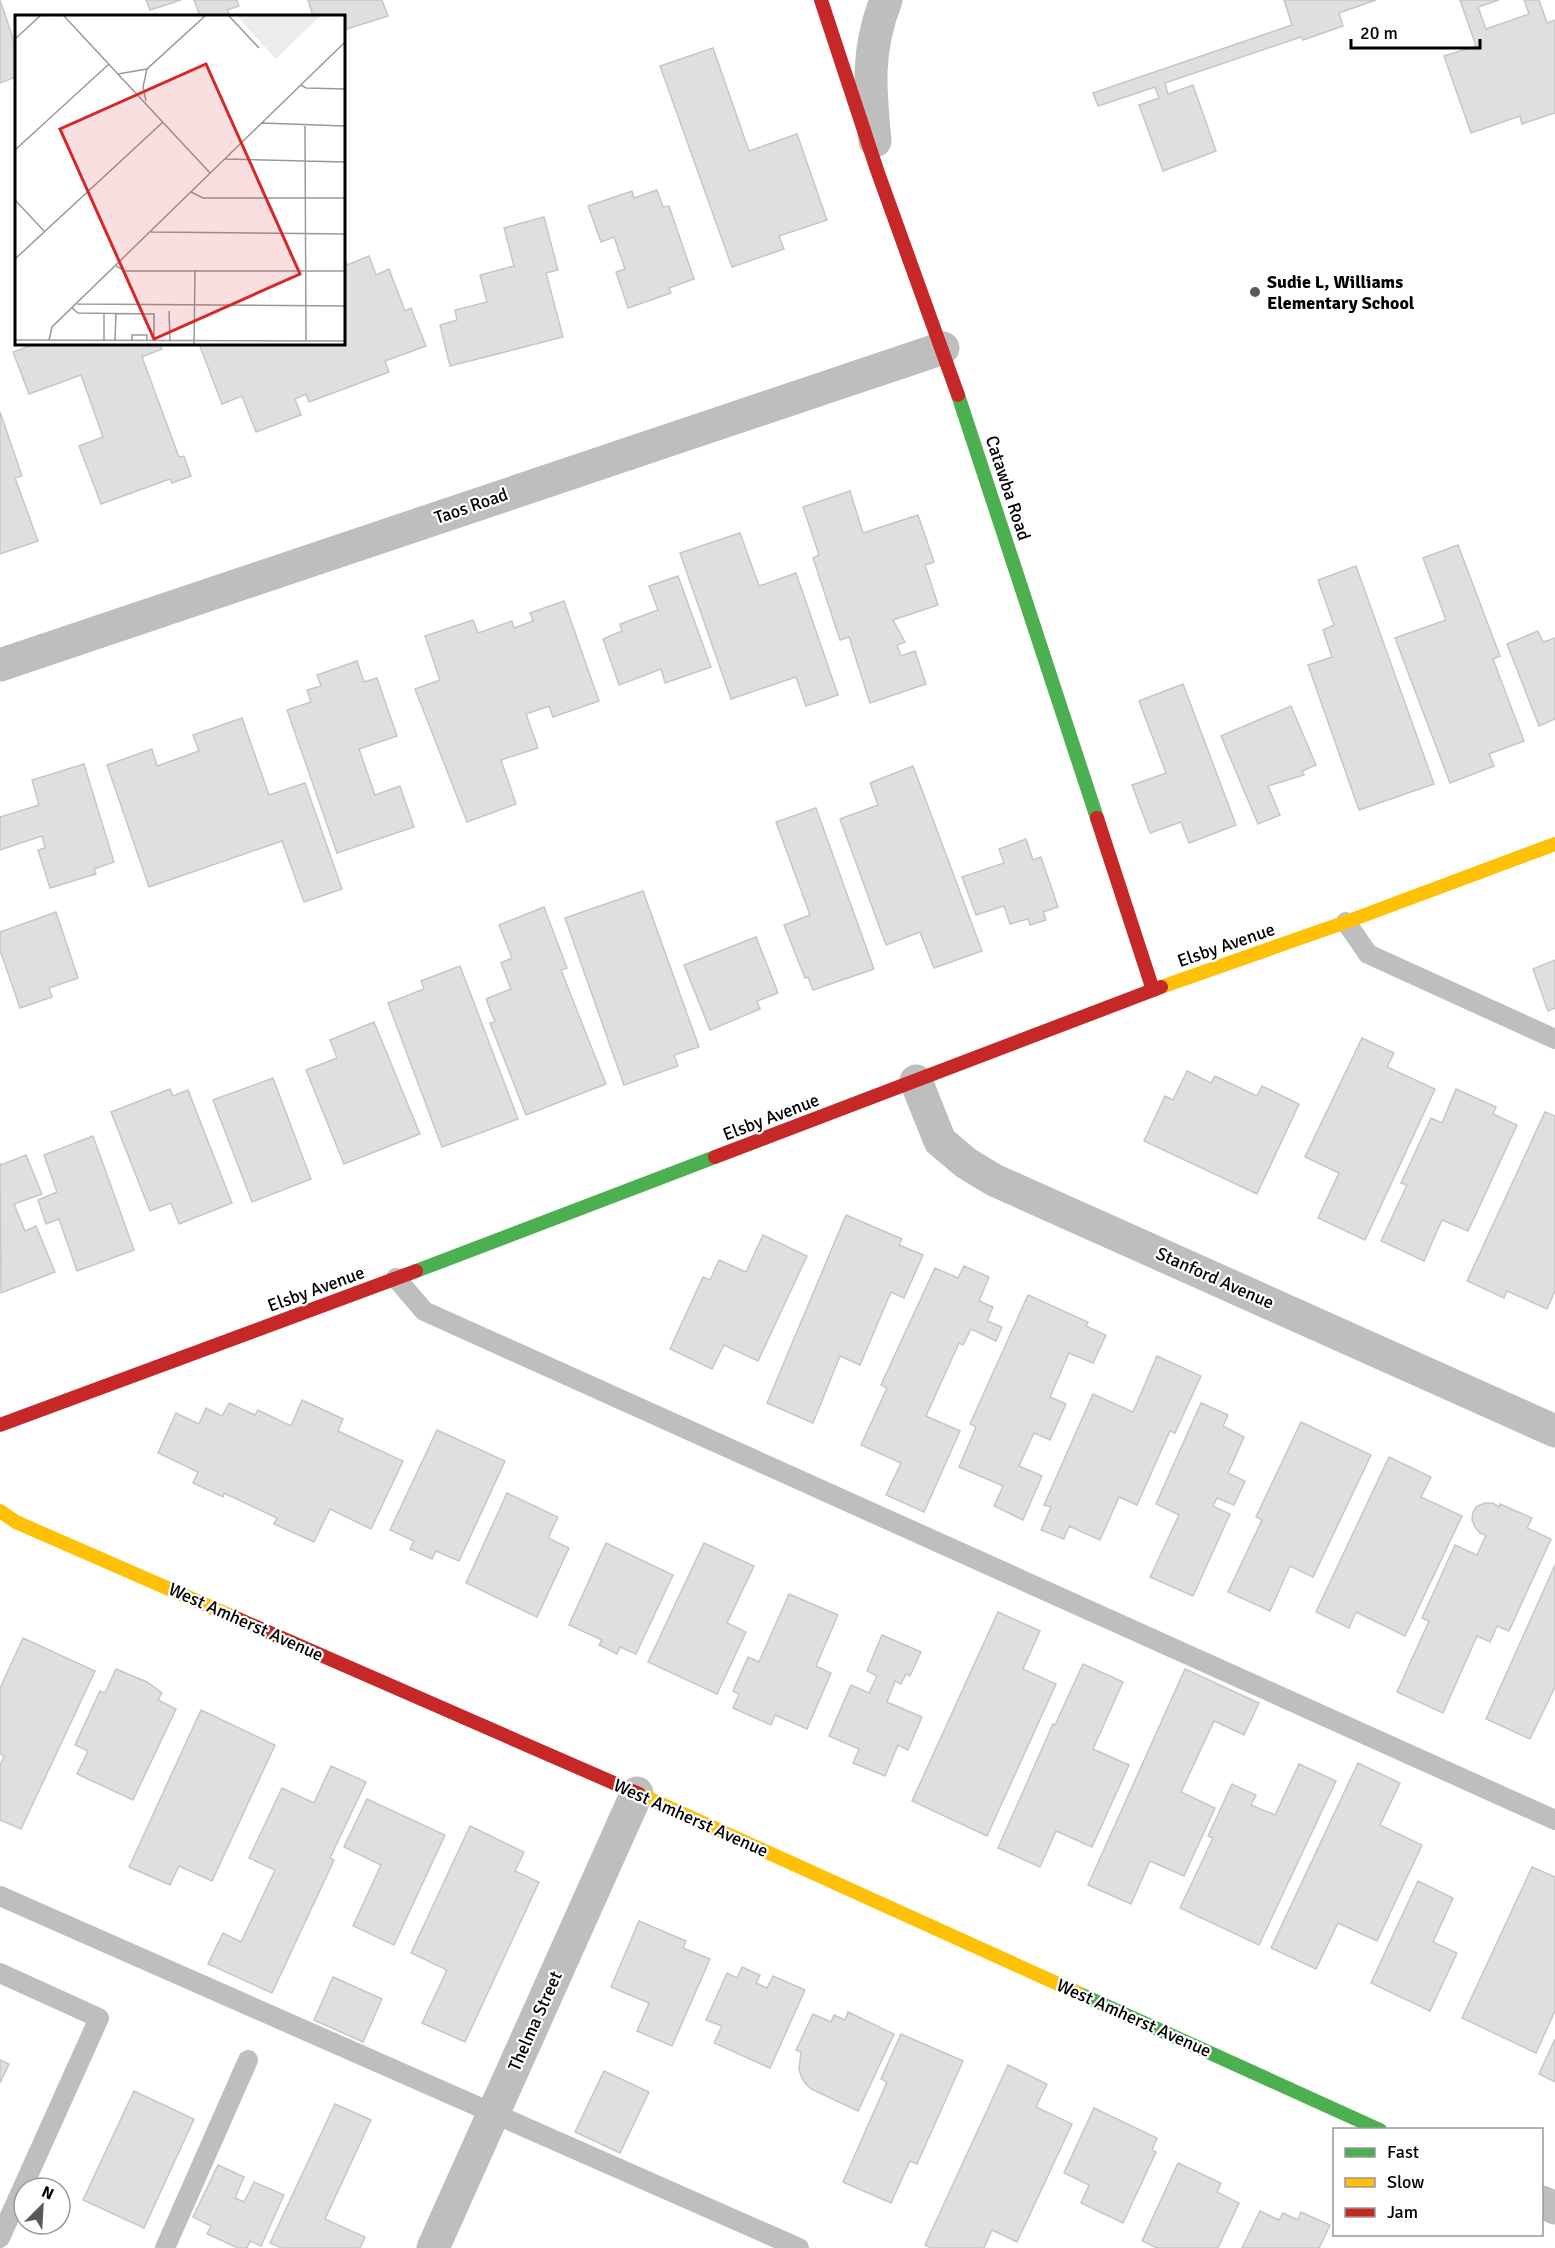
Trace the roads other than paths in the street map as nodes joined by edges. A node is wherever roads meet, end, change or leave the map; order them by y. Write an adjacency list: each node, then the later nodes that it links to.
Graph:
1 (821, 0): 3 (street, Catawba Road)
2 (886, 0): 3 (street)
3 (877, 170): 4 (street, Catawba Road)
4 (943, 348): 5 (street, Taos Road); 8 (street, Catawba Road)
5 (0, 665)
6 (1555, 844): 7 (street, Elsby Avenue)
7 (1346, 922): 8 (street, Elsby Avenue); 9 (lane)
8 (1153, 990): 10 (street, Elsby Avenue)
9 (1555, 1040)
10 (916, 1081): 11 (street, Elsby Avenue); 13 (street, Stanford Avenue)
11 (396, 1278): 12 (street, Elsby Avenue); 16 (lane)
12 (0, 1425)
13 (1555, 1431)
14 (0, 1511): 15 (street, West Amherst Avenue)
15 (637, 1793): 20 (street, Thelma Street); 21 (street, West Amherst Avenue)
16 (1555, 1820)
17 (0, 1896): 20 (lane)
18 (0, 1973): 22 (lane)
19 (248, 2060): 23 (lane)
20 (494, 2113): 24 (street, Thelma Street); 25 (lane)
21 (1376, 2128)
22 (0, 2238)
23 (165, 2248)
24 (433, 2248)
25 (799, 2248)

